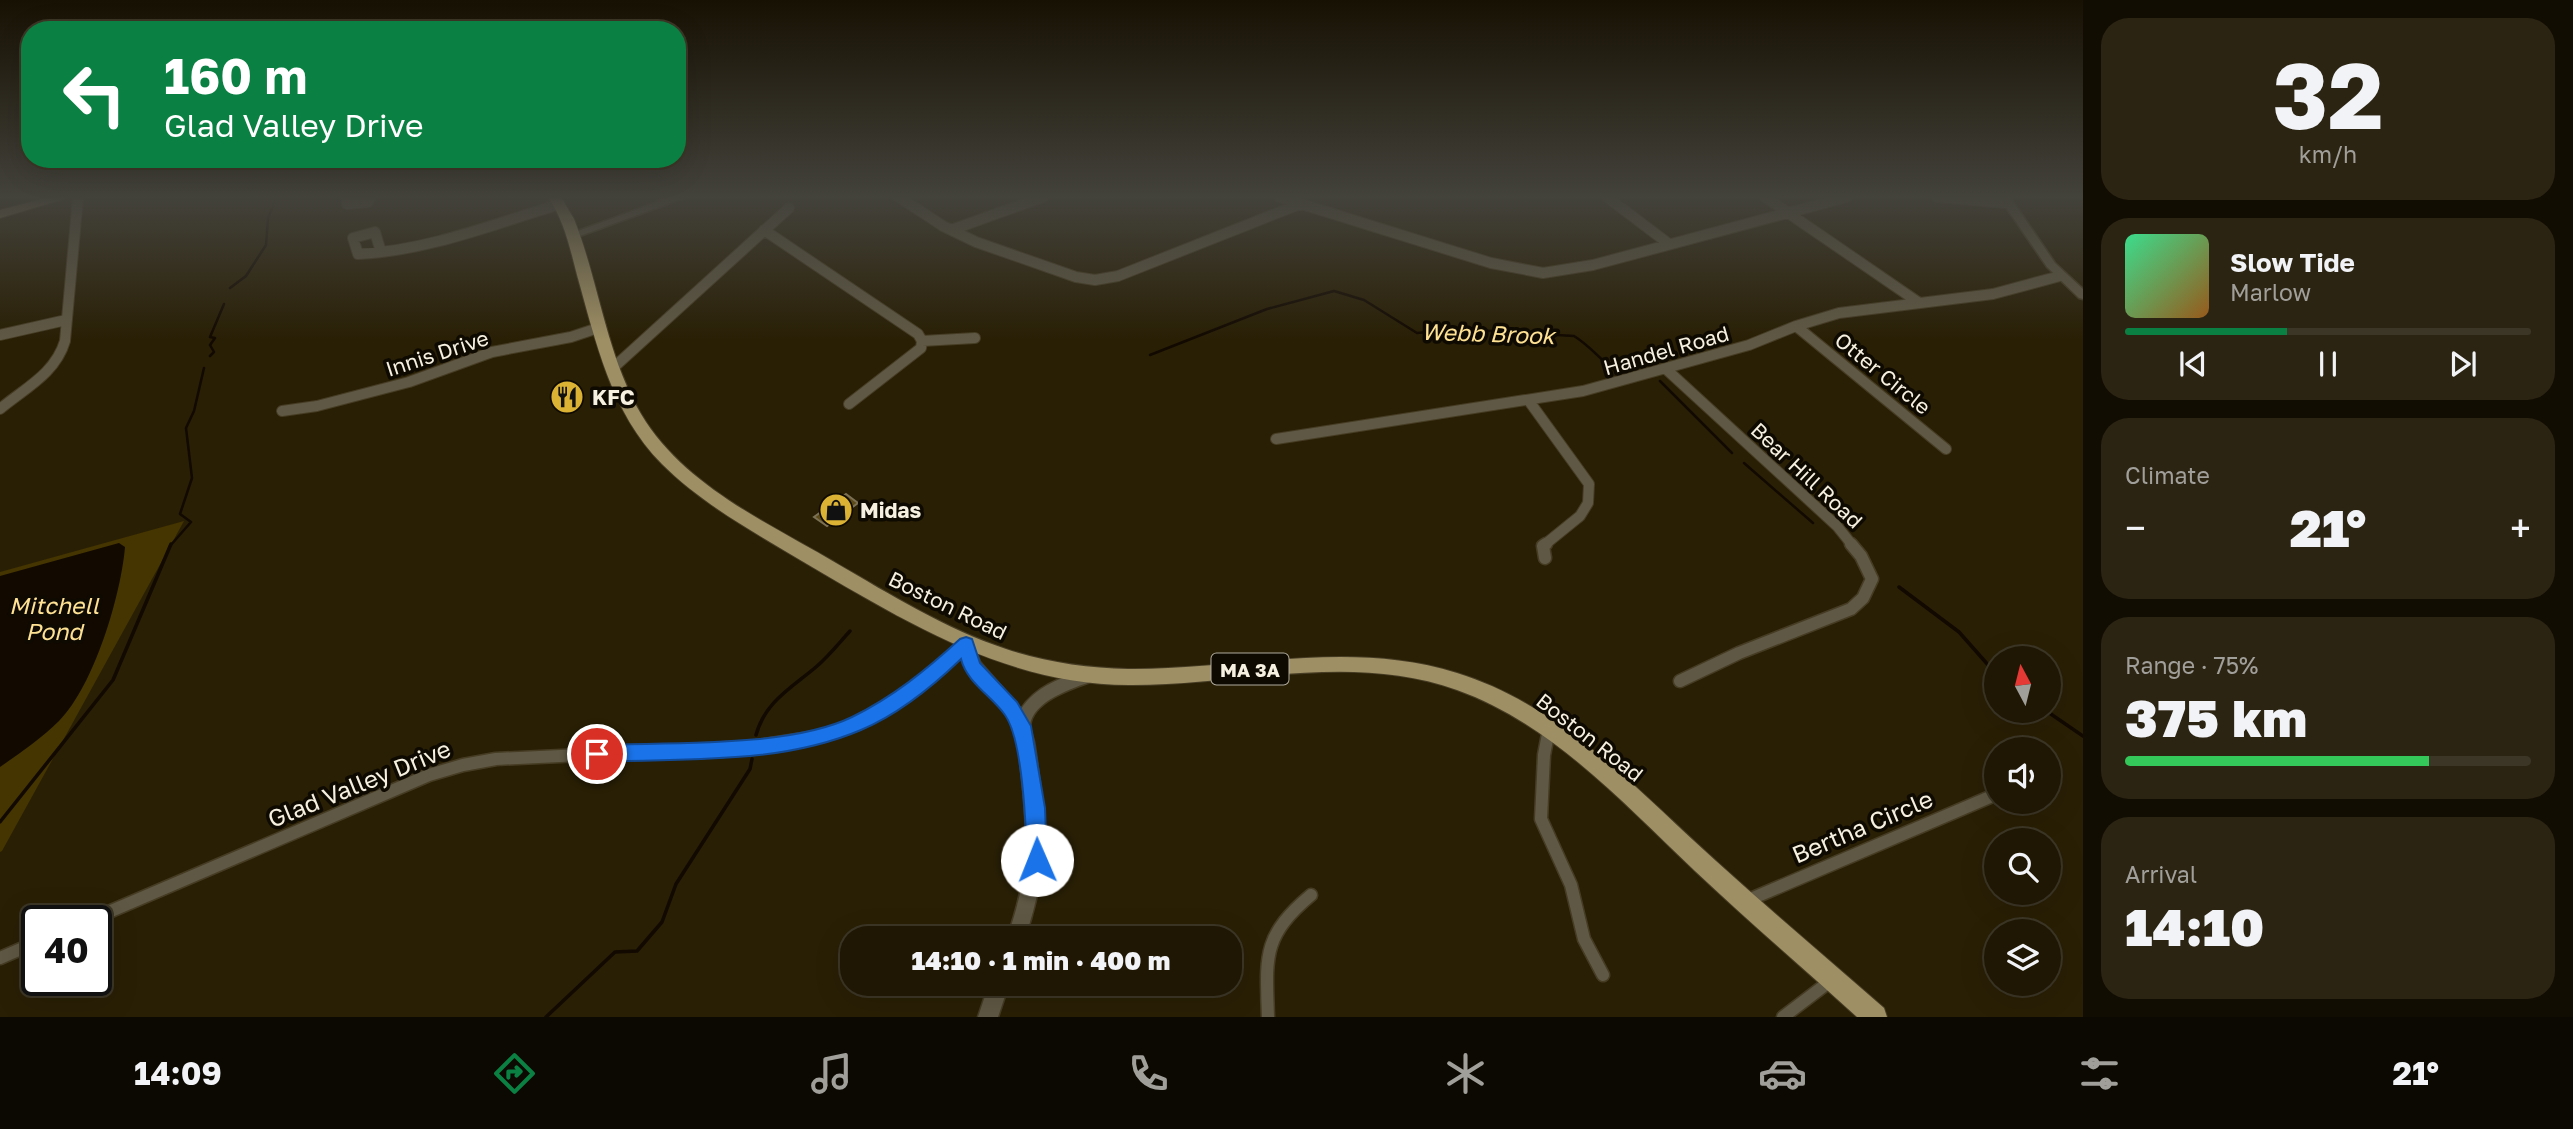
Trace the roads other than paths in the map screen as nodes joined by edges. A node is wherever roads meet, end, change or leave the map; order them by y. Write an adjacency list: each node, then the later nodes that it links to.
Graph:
1 (73, 244): 16 (street)
2 (418, 244): 12 (street)
3 (576, 244): 18 (main road, Boston Road / MA 3A)
4 (748, 244): 22 (street)
5 (785, 244): 21 (street)
6 (983, 244): 7 (street)
7 (1195, 244)
8 (1436, 244): 9 (street)
9 (1667, 244)
10 (1834, 244): 15 (street)
11 (2038, 244): 13 (street)
12 (382, 252)
13 (2060, 276): 14 (street); 15 (street, Handel Road)
14 (2083, 295)
15 (1918, 302): 17 (street, Handel Road)
16 (66, 320): 19 (street); 26 (street)
17 (1796, 326): 23 (street, Handel Road); 29 (street, Otter Circle)
18 (601, 327): 22 (main road, Boston Road / MA 3A); 27 (street, Innis Drive)
19 (0, 335)
20 (975, 338): 21 (street)
21 (922, 341): 25 (street)
22 (613, 368): 31 (main road, Boston Road / MA 3A)
23 (1666, 369): 24 (street, Handel Road); 33 (street, Bear Hill Road)
24 (1529, 401): 28 (street, Handel Road); 30 (street)
25 (849, 404)
26 (0, 409)
27 (282, 411)
28 (1276, 439)
29 (1946, 449)
30 (1545, 558)
31 (966, 644): 32 (main road, Boston Road / MA 3A); 34 (street); 39 (street, Glad Valley Drive)
32 (1087, 676): 34 (street); 35 (main road, Boston Road / MA 3A)
33 (1680, 681)
34 (1022, 726): 40 (street)
35 (1549, 729): 38 (main road, Boston Road / MA 3A); 43 (street)
36 (1984, 800): 38 (street, Bertha Circle)
37 (1311, 895): 47 (street)
38 (1746, 901): 44 (main road, Boston Road / MA 3A)
39 (112, 910)
40 (1020, 926)
41 (21, 949): 42 (street)
42 (0, 958)
43 (1603, 975)
44 (1833, 979): 48 (street); 49 (main road, Boston Road / MA 3A)
45 (995, 996): 46 (street)
46 (988, 1017)
47 (1268, 1017)
48 (1783, 1017)
49 (1875, 1017)

